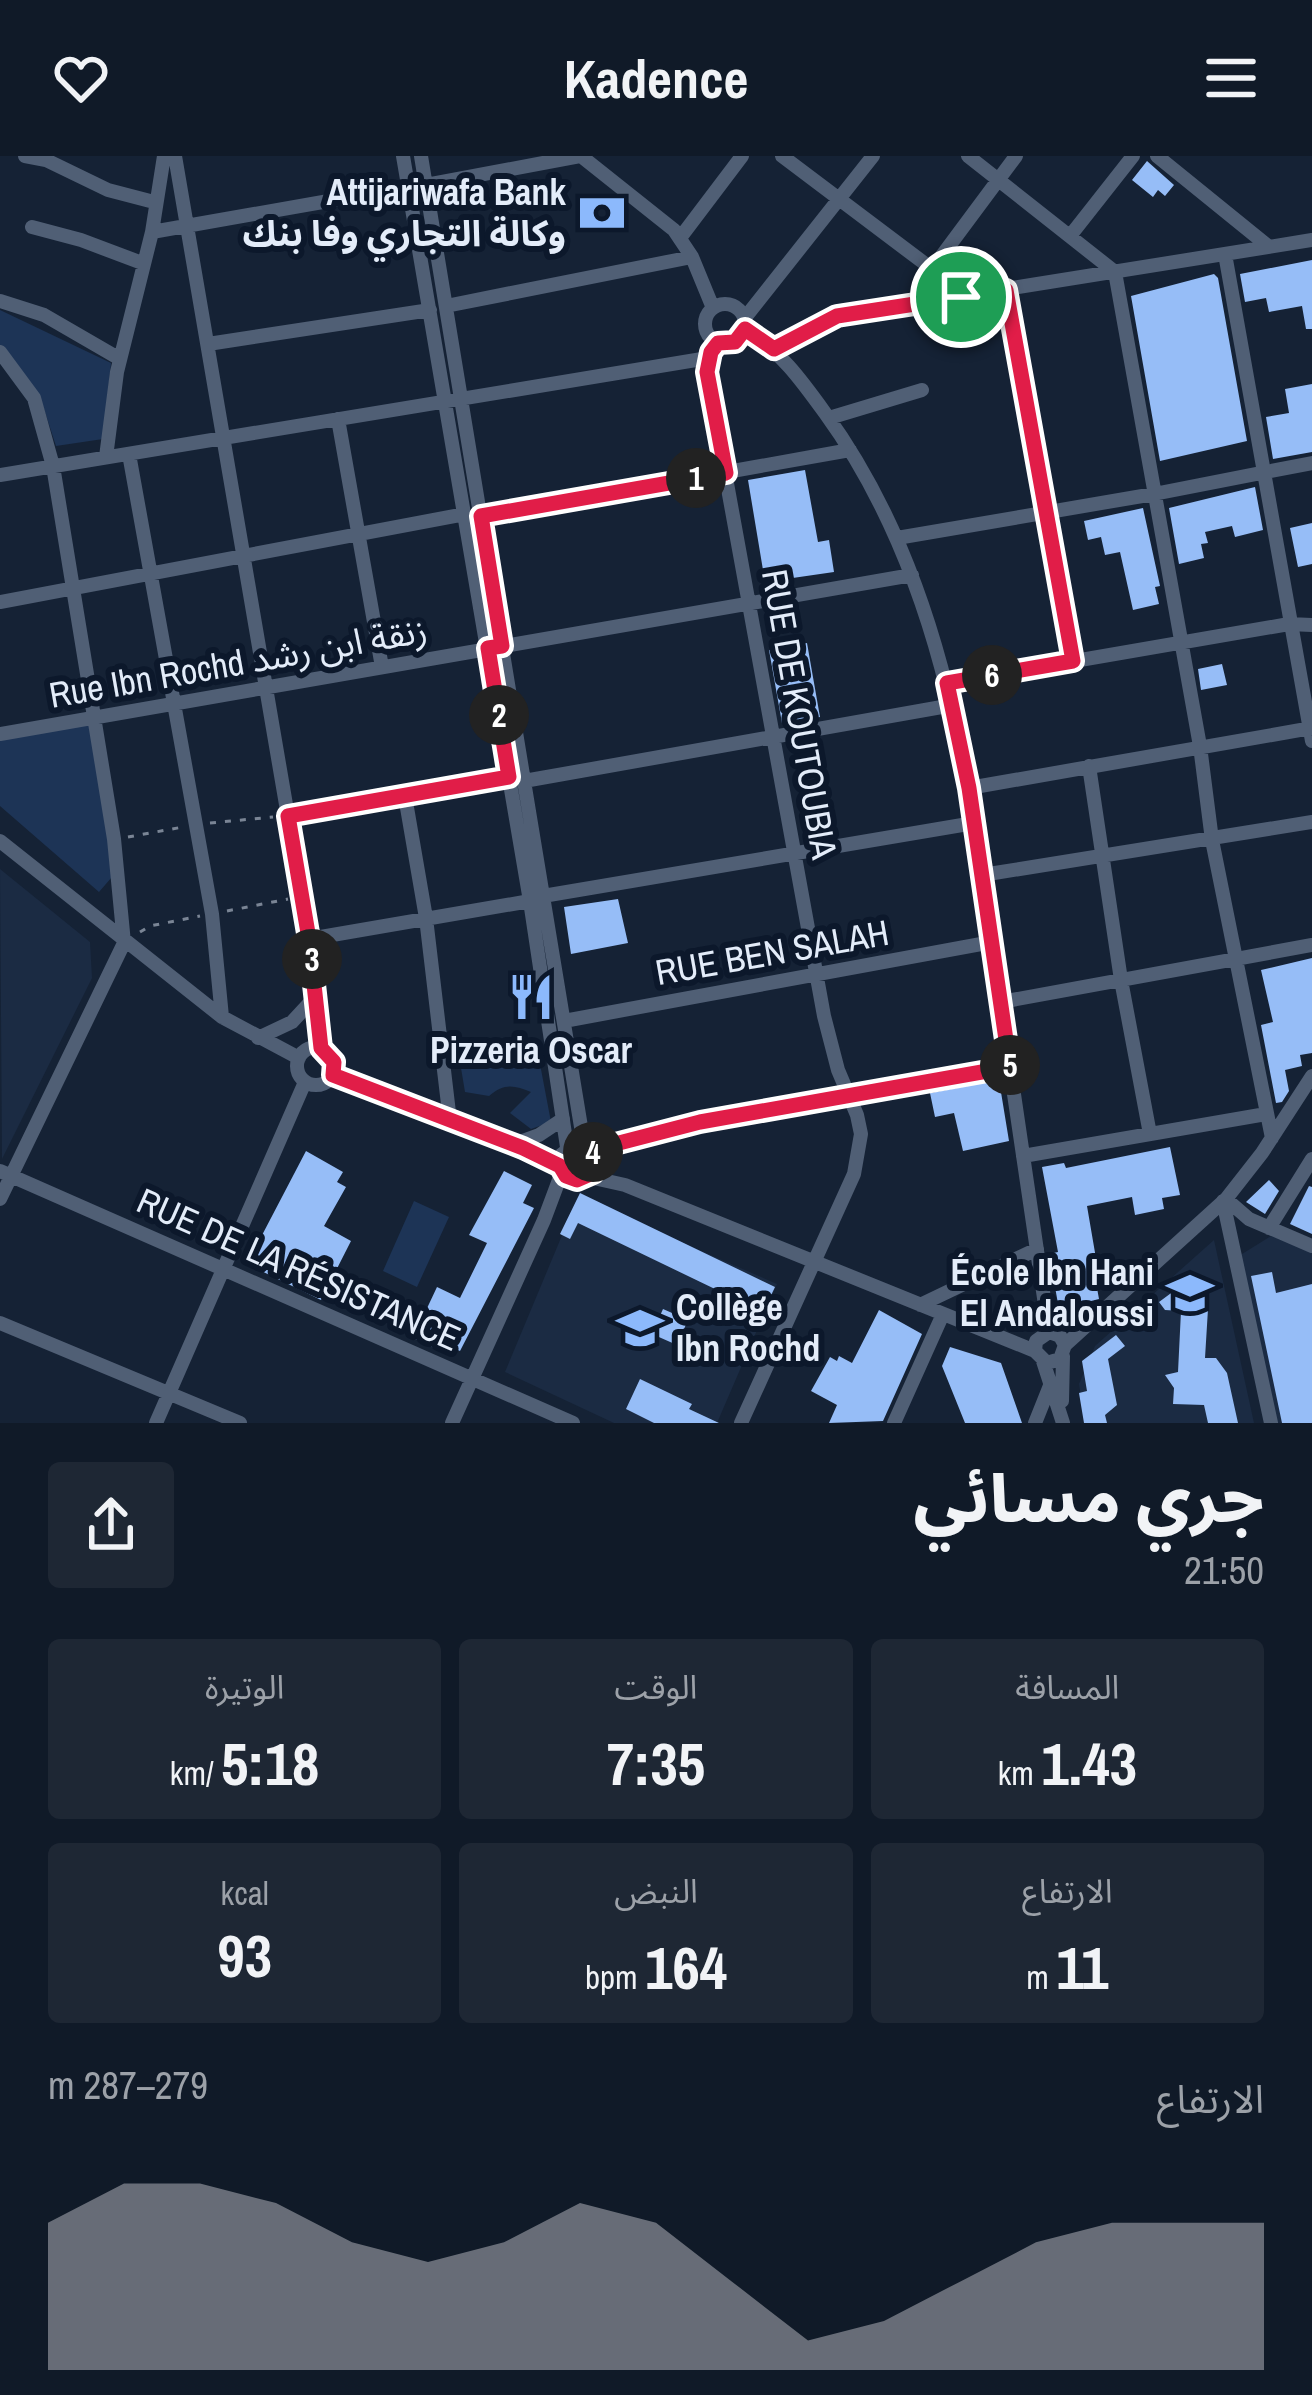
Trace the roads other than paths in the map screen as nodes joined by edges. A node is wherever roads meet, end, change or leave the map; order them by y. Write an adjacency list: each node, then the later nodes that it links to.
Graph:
1 (25, 156): 17 (street)
2 (164, 156): 17 (street)
3 (175, 156): 19 (street)
4 (403, 156): 16 (street)
5 (421, 156): 15 (street)
6 (580, 156): 15 (street); 23 (street)
7 (742, 156): 23 (street)
8 (782, 156): 18 (street)
9 (873, 156): 18 (street)
10 (968, 156): 14 (street)
11 (1016, 156): 14 (street)
12 (1133, 156): 22 (street)
13 (1157, 156): 25 (street)
14 (998, 180): 22 (street); 29 (street)
15 (426, 184): 34 (street)
16 (408, 188): 19 (street); 36 (street)
17 (154, 202): 21 (street)
18 (840, 202): 29 (street); 37 (street)
19 (187, 224): 21 (street); 39 (street)
20 (32, 227): 28 (street)
21 (152, 232): 28 (street)
22 (1070, 236): 30 (street)
23 (680, 238): 27 (street)
24 (1312, 240): 25 (street)
25 (1268, 246): 26 (street)
26 (1225, 254): 30 (street); 54 (street)
27 (692, 257): 34 (street); 35 (street)
28 (142, 263): 43 (street)
29 (932, 269): 32 (street)
30 (1115, 272): 31 (street); 57 (street)
31 (1006, 290): 32 (street); 58 (street)
32 (961, 297): 40 (street)
33 (0, 301): 43 (street)
34 (446, 306): 45 (street)
35 (713, 308): 37 (street); 38 (street)
36 (430, 310): 39 (street); 45 (street)
37 (744, 324): 38 (street); 40 (street)
38 (718, 343): 42 (street)
39 (208, 344): 48 (street)
40 (774, 349): 46 (street)
41 (0, 352): 53 (street)
42 (709, 358): 45 (street); 55 (street, RUE DE KOUTOUBIA)
43 (120, 359): 51 (street)
44 (922, 390): 46 (street)
45 (453, 400): 47 (street); 59 (street)
46 (829, 418): 49 (street)
47 (338, 419): 48 (street); 60 (street)
48 (224, 438): 50 (street); 62 (street)
49 (850, 450): 55 (street); 61 (street)
50 (129, 454): 51 (street); 63 (street)
51 (106, 457): 53 (street)
52 (1312, 463): 54 (street)
53 (53, 466): 56 (street); 65 (street)
54 (1267, 471): 57 (street); 68 (street)
55 (726, 473): 59 (street); 67 (street, RUE DE KOUTOUBIA)
56 (0, 475)
57 (1154, 494): 58 (street); 70 (street)
58 (1045, 511): 61 (street); 72 (street)
59 (473, 515): 60 (street); 71 (street)
60 (358, 535): 62 (street); 73 (street)
61 (897, 538): 64 (street)
62 (244, 556): 63 (street); 75 (street)
63 (151, 574): 65 (street); 76 (street)
64 (912, 575): 67 (street, Rue Ibn Rochd زنقة ابن رشد); 74 (street)
65 (74, 588): 66 (street); 78 (street)
66 (0, 602)
67 (750, 603): 71 (street, Rue Ibn Rochd زنقة ابن رشد); 81 (street, RUE DE KOUTOUBIA)
68 (1289, 624): 69 (street); 70 (street); 79 (street)
69 (1312, 625)
70 (1180, 643): 72 (street); 82 (street)
71 (495, 647): 73 (street, Rue Ibn Rochd زنقة ابن رشد); 84 (street)
72 (1073, 661): 74 (street)
73 (382, 667): 75 (street, Rue Ibn Rochd زنقة ابن رشد)
74 (947, 683): 77 (street)
75 (266, 687): 76 (street, Rue Ibn Rochd زنقة ابن رشد); 87 (street)
76 (173, 704): 78 (street, Rue Ibn Rochd زنقة ابن رشد); 106 (street)
77 (953, 704): 81 (street); 85 (street)
78 (93, 718): 80 (street, Rue Ibn Rochd زنقة ابن رشد); 98 (street)
79 (1311, 732): 82 (street)
80 (0, 734)
81 (774, 735): 84 (street); 92 (street, RUE DE KOUTOUBIA)
82 (1200, 746): 83 (street); 90 (street)
83 (1089, 766): 85 (street); 93 (street)
84 (517, 779): 86 (street); 95 (street)
85 (969, 788): 89 (street)
86 (405, 796): 87 (street); 96 (street)
87 (288, 816): 97 (street)
88 (1312, 822): 90 (street)
89 (974, 823): 92 (street); 94 (street)
90 (1212, 840): 93 (street); 101 (street)
91 (0, 841): 98 (street)
92 (794, 854): 95 (street); 102 (street, RUE DE KOUTOUBIA)
93 (1104, 858): 94 (street); 103 (street)
94 (982, 875): 99 (street)
95 (537, 898): 96 (street); 107 (street); 117 (street)
96 (426, 918): 97 (street); 118 (street)
97 (309, 939): 104 (street)
98 (124, 943): 106 (street); 126 (street)
99 (992, 943): 102 (street, RUE BEN SALAH); 105 (street)
100 (1312, 945): 101 (street)
101 (1235, 959): 103 (street); 116 (street)
102 (816, 974): 107 (street, RUE BEN SALAH); 115 (street, RUE DE KOUTOUBIA)
103 (1121, 980): 105 (street); 119 (street)
104 (317, 995): 108 (street); 109 (street)
105 (1000, 1002): 111 (street)
106 (222, 1017): 108 (street)
107 (564, 1021): 122 (street)
108 (258, 1037): 110 (street)
109 (321, 1048): 110 (street); 112 (street)
110 (299, 1058): 114 (street)
111 (1010, 1067): 115 (street); 123 (street)
112 (333, 1075): 114 (street); 118 (street)
113 (1312, 1076): 120 (street)
114 (305, 1082): 136 (street)
115 (849, 1095): 122 (street); 135 (street, RUE DE KOUTOUBIA)
116 (1266, 1114): 119 (street); 120 (street)
117 (563, 1119): 121 (street); 124 (street)
118 (451, 1121): 121 (street)
119 (1150, 1134): 123 (street)
120 (1273, 1138): 130 (street)
121 (518, 1147): 124 (street)
122 (591, 1152): 124 (street); 127 (street); 128 (street)
123 (1023, 1156): 134 (street)
124 (563, 1159): 127 (street); 131 (street)
125 (1312, 1159): 132 (street)
126 (6, 1173): 129 (street); 136 (street, RUE DE LA RÉSISTANCE)
127 (583, 1179): 128 (street); 131 (street)
128 (626, 1185): 135 (street)
129 (0, 1199)
130 (1224, 1200): 132 (street); 141 (street); 154 (street)
131 (544, 1220): 143 (street)
132 (1269, 1228): 133 (street)
133 (1312, 1246)
134 (1037, 1249): 137 (street); 140 (street)
135 (813, 1261): 137 (street); 151 (street, RUE DE KOUTOUBIA)
136 (224, 1269): 143 (street, RUE DE LA RÉSISTANCE); 145 (street)
137 (920, 1304): 138 (street)
138 (943, 1314): 142 (street); 152 (street)
139 (0, 1323): 145 (street)
140 (1049, 1332): 141 (street); 142 (street)
141 (1064, 1350): 142 (street); 146 (street)
142 (1039, 1356): 144 (street)
143 (472, 1378): 149 (street); 150 (street, RUE DE LA RÉSISTANCE)
144 (1052, 1383): 146 (street); 153 (street)
145 (169, 1393): 147 (street); 148 (street)
146 (1062, 1418)
147 (156, 1423)
148 (240, 1423)
149 (452, 1423)
150 (573, 1423)
151 (741, 1423)
152 (894, 1423)
153 (1035, 1423)
154 (1271, 1423)

